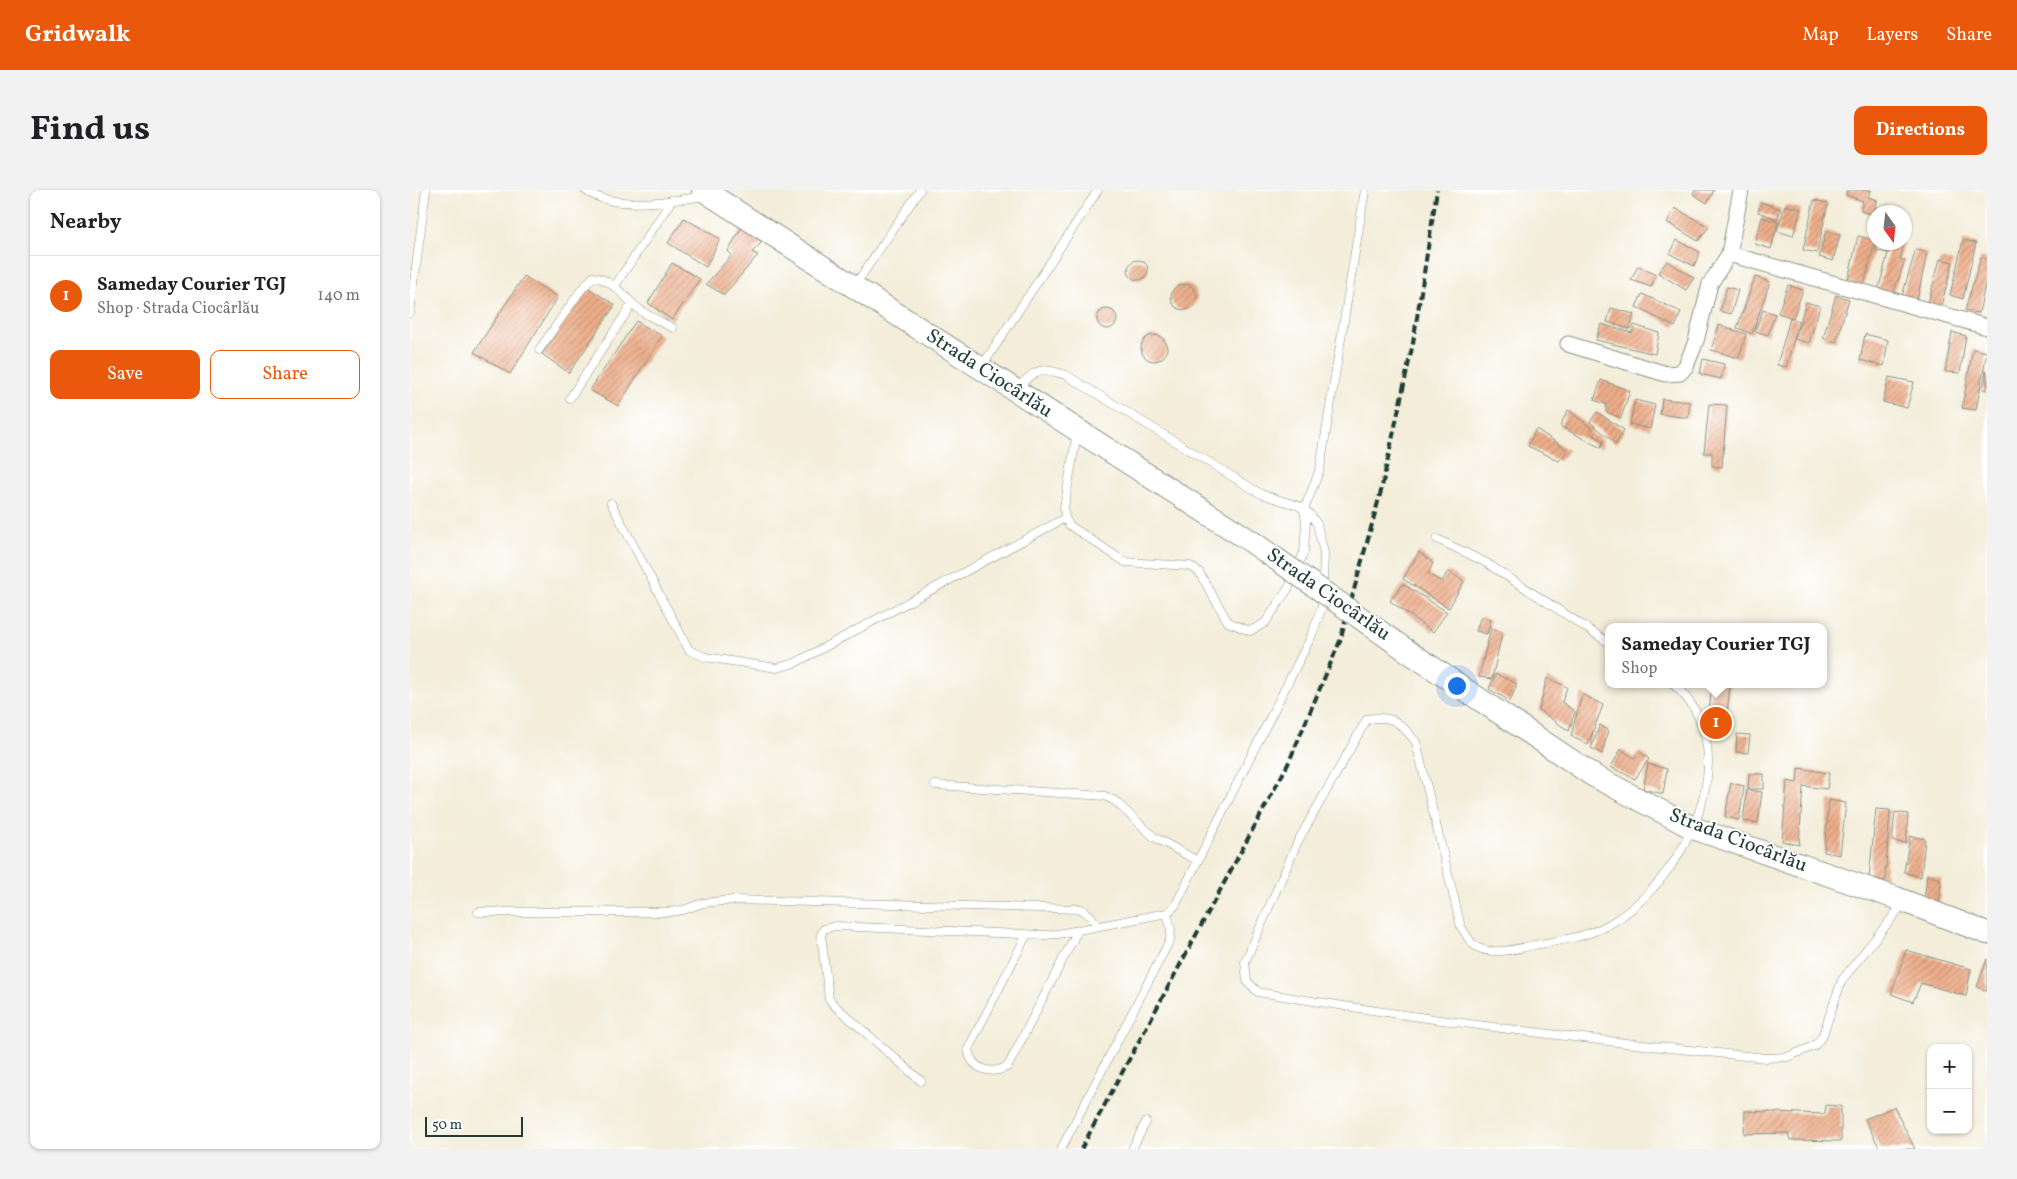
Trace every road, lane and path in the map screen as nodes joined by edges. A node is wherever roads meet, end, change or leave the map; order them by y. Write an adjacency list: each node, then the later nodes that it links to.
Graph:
1 (426, 190): 13 (lane)
2 (585, 190): 8 (lane)
3 (920, 190): 11 (lane)
4 (1098, 190): 18 (lane)
5 (1364, 190): 23 (lane)
6 (1740, 190): 9 (street)
7 (707, 192): 8 (lane); 11 (main road, Strada Ciocârlău)
8 (672, 200): 10 (lane)
9 (1729, 254): 14 (street); 16 (street)
10 (614, 287): 12 (lane); 17 (lane)
11 (854, 287): 18 (main road, Strada Ciocârlău)
12 (632, 304): 15 (lane); 20 (lane)
13 (410, 313)
14 (1987, 327)
15 (673, 328)
16 (1568, 344)
17 (539, 350)
18 (980, 370): 19 (main road, Strada Ciocârlău)
19 (1015, 391): 21 (main road, Strada Ciocârlău); 23 (lane)
20 (570, 398)
21 (1078, 431): 24 (lane); 29 (main road, Strada Ciocârlău, bridge)
22 (611, 503): 24 (lane)
23 (1304, 510): 24 (lane); 30 (lane)
24 (1065, 518)
25 (1437, 539): 26 (lane)
26 (1605, 640)
27 (1678, 688): 29 (lane)
28 (935, 785): 30 (lane)
29 (1693, 828): 31 (main road, Strada Ciocârlău); 31 (lane)
30 (1198, 861): 33 (lane)
31 (1905, 902): 36 (main road, Strada Ciocârlău)
32 (478, 912): 34 (lane)
33 (1167, 913): 34 (lane); 40 (lane)
34 (1097, 926): 35 (lane)
35 (1078, 930): 37 (lane); 37 (lane)
36 (1987, 932)
37 (1027, 934): 38 (lane)
38 (921, 1081)
39 (1146, 1122): 41 (lane)
40 (1061, 1149)
41 (1132, 1149)

